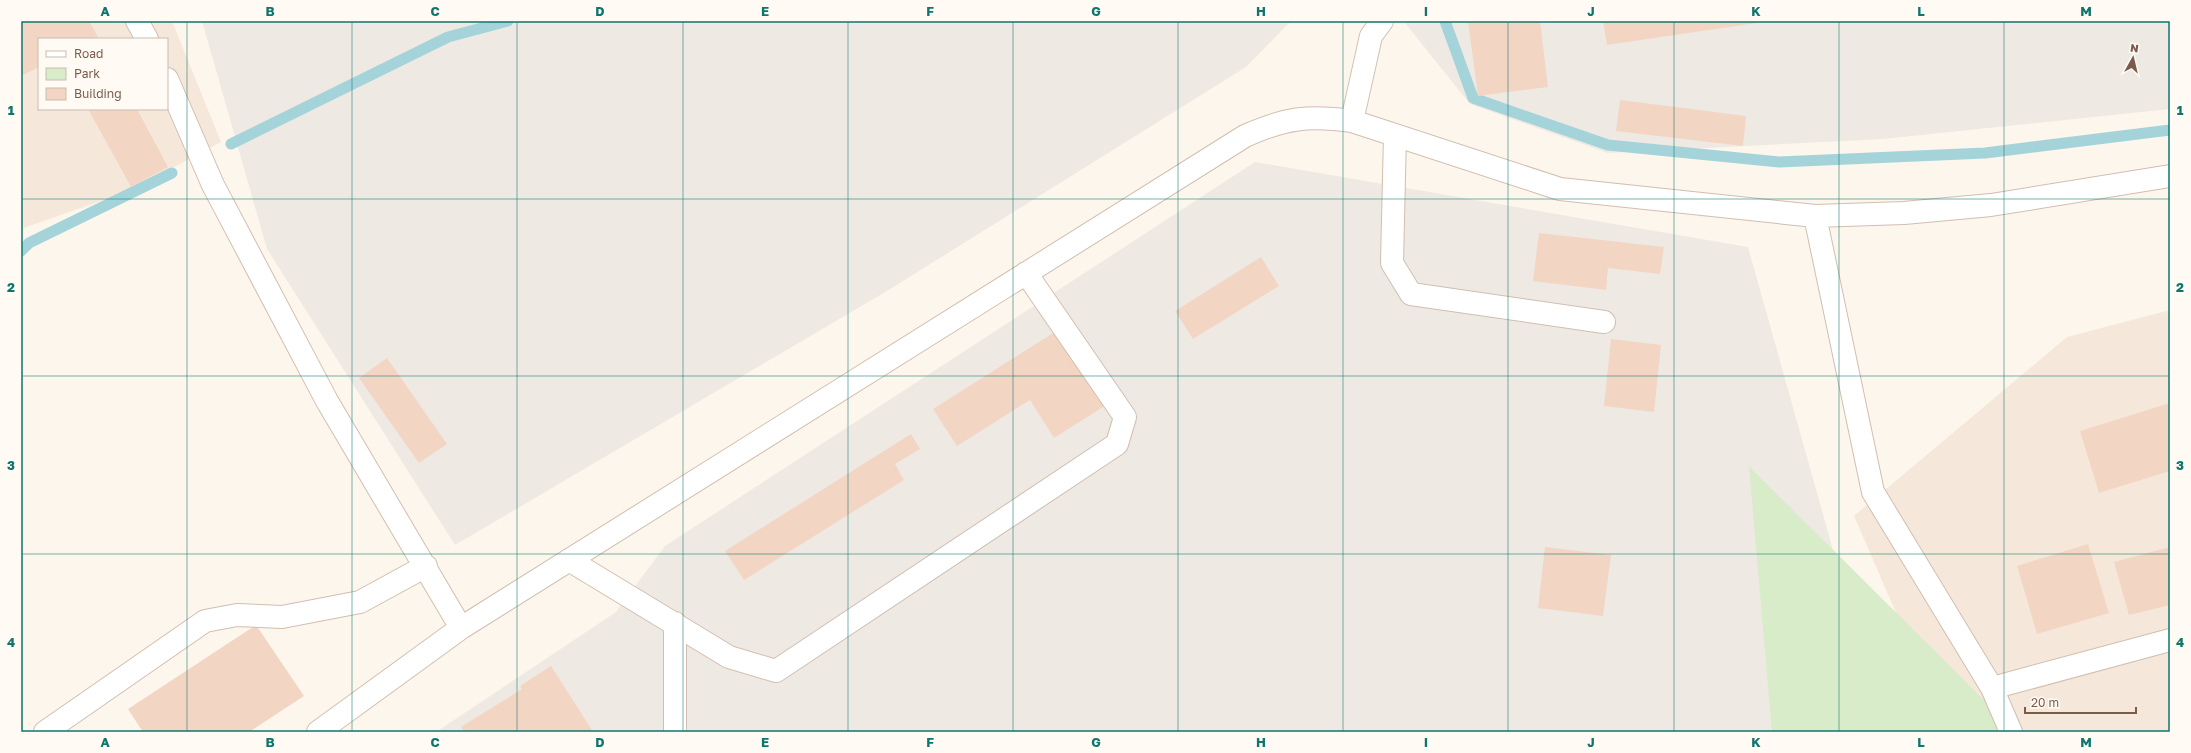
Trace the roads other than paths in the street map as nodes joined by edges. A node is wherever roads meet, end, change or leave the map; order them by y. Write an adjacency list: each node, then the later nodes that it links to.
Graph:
1 (137, 21): 3 (street)
2 (1382, 21): 5 (street)
3 (146, 38)
4 (168, 81): 12 (street)
5 (1352, 121): 6 (street); 9 (street)
6 (1396, 135): 8 (street); 10 (street)
7 (2170, 176): 8 (street)
8 (1815, 216): 16 (street)
9 (1026, 274): 11 (street); 13 (street)
10 (1604, 322)
11 (569, 560): 13 (street); 14 (street)
12 (426, 566): 14 (street); 17 (street)
13 (675, 623): 19 (street)
14 (461, 628): 18 (street)
15 (2170, 640): 16 (street)
16 (1992, 688): 20 (street)
17 (45, 732)
18 (318, 732)
19 (675, 732)
20 (2011, 732)

